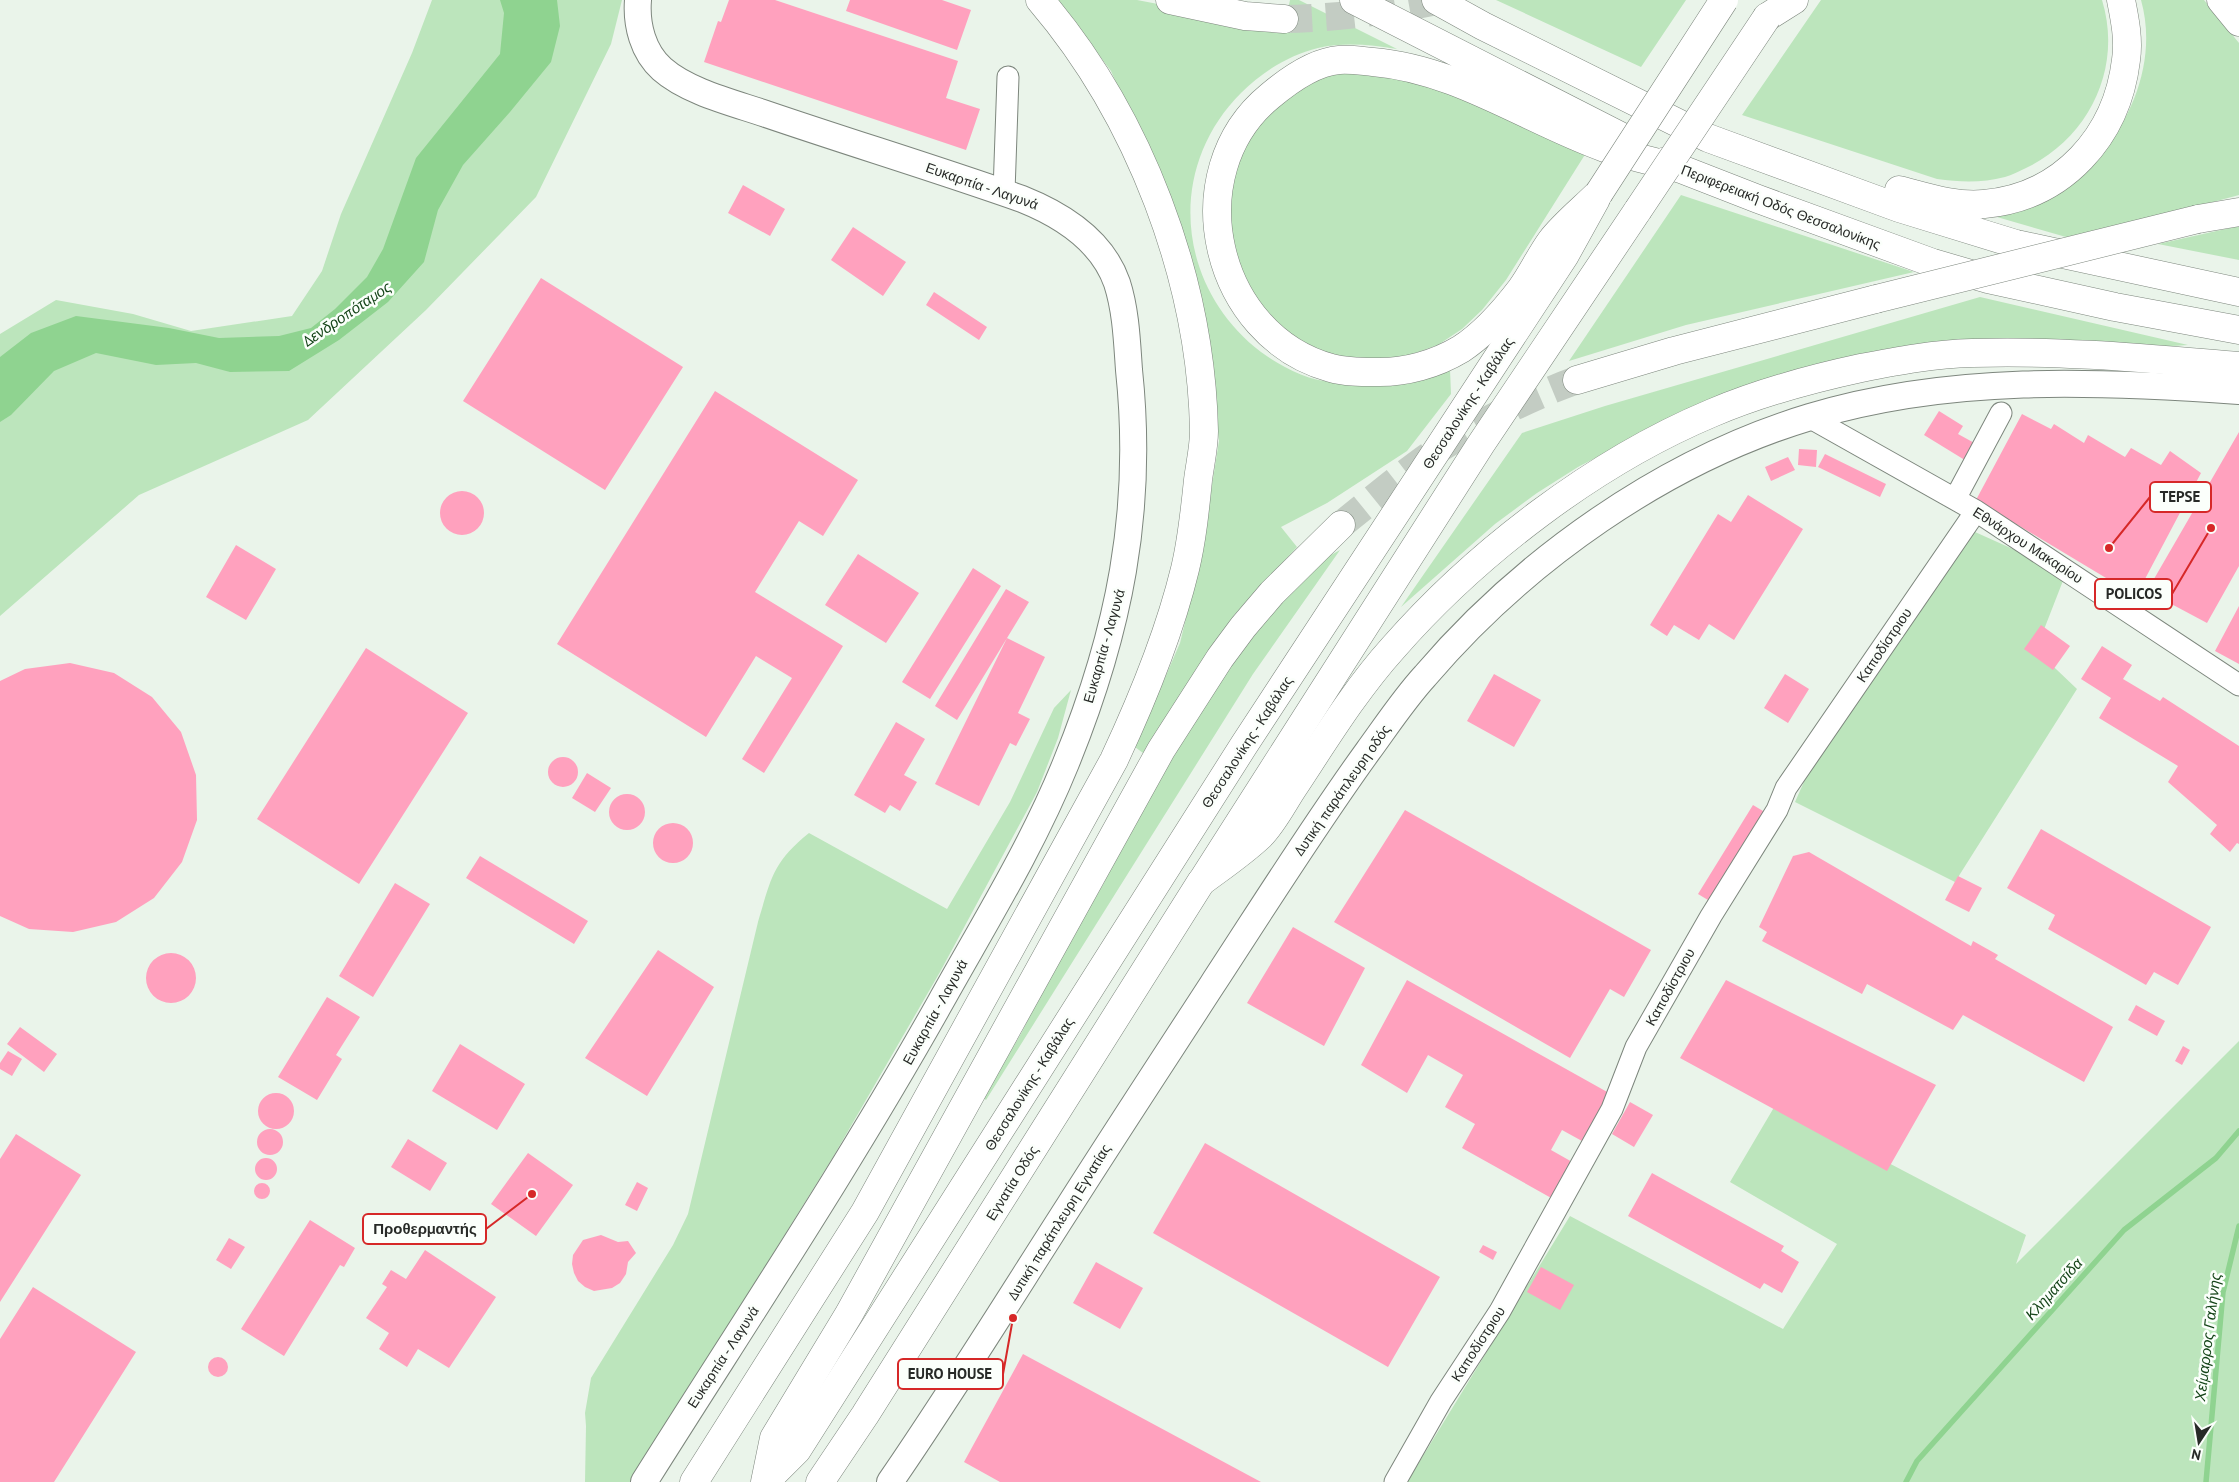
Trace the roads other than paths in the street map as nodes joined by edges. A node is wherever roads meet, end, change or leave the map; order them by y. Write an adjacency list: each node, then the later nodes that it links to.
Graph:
1 (638, 0): 15 (street, Ευκαρπία - Λαγυνά)
2 (1040, 0): 33 (highway)
3 (1170, 0): 10 (highway)
4 (1354, 0): 14 (highway, Περιφερειακή Οδός Θεσσαλονίκης)
5 (1436, 0): 12 (highway)
6 (1724, 0): 16 (highway, Θεσσαλονίκης - Καβάλας, bridge)
7 (2121, 0): 12 (highway)
8 (2221, 0): 11 (highway)
9 (1782, 5): 29 (highway, bridge)
10 (1284, 19)
11 (2239, 22)
12 (1483, 26): 18 (highway)
13 (1008, 77): 15 (street)
14 (1681, 169): 16 (highway); 19 (highway, Περιφερειακή Οδός Θεσσαλονίκης)
15 (1004, 192): 32 (street, Ευκαρπία - Λαγυνά)
16 (1599, 193): 31 (highway, Θεσσαλονίκης - Καβάλας)
17 (2239, 212): 21 (highway, bridge)
18 (2239, 292)
19 (2239, 330)
20 (2239, 366): 29 (highway)
21 (1576, 380)
22 (2239, 391): 24 (street, Δυτική παράπλευρη οδός)
23 (2001, 413): 25 (street)
24 (1809, 418): 25 (street, Εθνάρχου Μακαρίου); 30 (street, Δυτική παράπλευρη οδός)
25 (1955, 499): 26 (street, Εθνάρχου Μακαρίου)
26 (1976, 511): 28 (street, Εθνάρχου Μακαρίου); 36 (street, Καποδίστριου)
27 (1341, 525): 31 (highway)
28 (2239, 684)
29 (1202, 882): 34 (highway, Εγνατία Οδός)
30 (1210, 988): 35 (street, Δυτική παράπλευρη Εγνατίας)
31 (765, 1481)
32 (644, 1482)
33 (694, 1482)
34 (820, 1482)
35 (890, 1482)
36 (1395, 1482)

